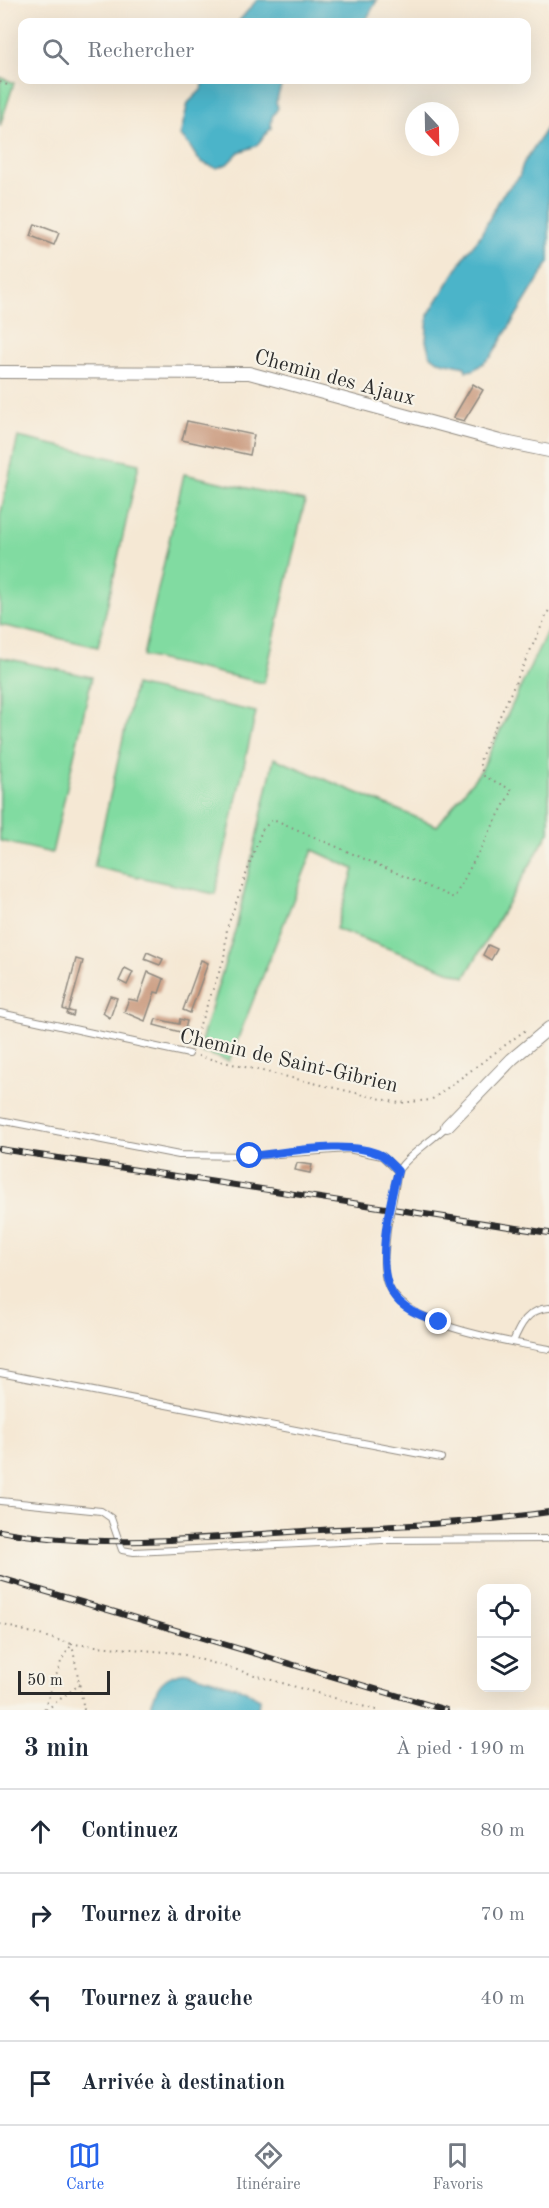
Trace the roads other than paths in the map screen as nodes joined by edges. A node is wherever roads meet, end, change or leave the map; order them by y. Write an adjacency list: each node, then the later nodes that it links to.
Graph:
1 (0, 372): 2 (street, Chemin des Ajaux)
2 (549, 451)
3 (0, 1013): 5 (lane, Chemin de Saint-Gibrien)
4 (549, 1028): 7 (street)
5 (189, 1054)
6 (0, 1120): 8 (lane)
7 (447, 1126): 8 (lane)
8 (398, 1171): 10 (lane, bridge)
9 (549, 1308): 10 (lane)
10 (513, 1342): 11 (lane)
11 (549, 1349)
12 (0, 1373): 13 (lane)
13 (441, 1458)
14 (0, 1501): 15 (lane)
15 (549, 1539)

